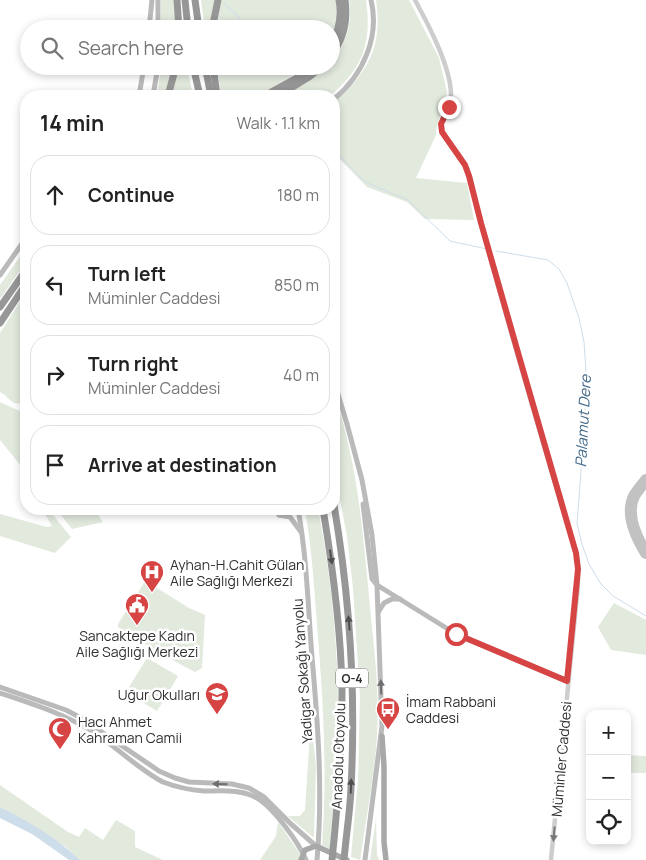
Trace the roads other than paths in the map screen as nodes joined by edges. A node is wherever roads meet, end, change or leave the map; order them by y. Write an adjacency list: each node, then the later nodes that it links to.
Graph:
1 (152, 0): 11 (main road)
2 (158, 0): 12 (main road)
3 (177, 0): 13 (highway)
4 (185, 0): 14 (highway)
5 (195, 0): 15 (highway)
6 (218, 0): 16 (highway)
7 (338, 0): 17 (highway)
8 (345, 0): 18 (highway)
9 (371, 0): 35 (main road)
10 (415, 0): 51 (street, Müminler Caddesi)
11 (150, 20)
12 (158, 20)
13 (178, 20)
14 (187, 20)
15 (198, 20)
16 (214, 20)
17 (340, 20)
18 (340, 41)
19 (142, 75): 27 (main road)
20 (156, 75): 28 (main road)
21 (174, 75): 29 (highway)
22 (196, 75): 30 (highway)
23 (206, 75): 31 (highway)
24 (214, 75): 32 (highway)
25 (302, 75): 33 (highway)
26 (312, 75): 34 (highway)
27 (140, 90)
28 (154, 90)
29 (170, 90)
30 (199, 90)
31 (209, 90)
32 (216, 90)
33 (275, 90)
34 (288, 90)
35 (340, 93)
36 (20, 246): 37 (main road)
37 (0, 274)
38 (20, 279): 40 (highway)
39 (20, 293): 41 (highway)
40 (0, 307)
41 (0, 323)
42 (340, 401): 48 (main road)
43 (279, 515): 47 (main road)
44 (299, 515): 47 (main road, Yadigar Sokağı Yanyolu)
45 (324, 515): 64 (highway, Anadolu Otoyolu / O-4, one-way to 64)
46 (335, 515): 65 (highway, Anadolu Otoyolu / O-4, one-way to 46)
47 (302, 532): 63 (main road, Yadigar Sokağı Yanyolu)
48 (377, 585): 49 (main road); 50 (main road)
49 (401, 599): 50 (main road); 51 (main road)
50 (379, 614): 55 (main road, one-way to 50)
51 (567, 681): 68 (street, Müminler Caddesi, one-way to 68)
52 (0, 687): 54 (main road)
53 (0, 693): 54 (main road)
54 (25, 698): 56 (main road)
55 (382, 736): 66 (main road); 67 (main road)
56 (109, 740): 57 (main road); 58 (main road)
57 (142, 759): 58 (main road); 59 (main road, one-way to 57)
58 (144, 769): 59 (main road)
59 (248, 791): 60 (main road); 62 (main road)
60 (316, 846): 61 (main road); 65 (main road)
61 (301, 860)
62 (306, 860)
63 (317, 860)
64 (332, 860)
65 (345, 860)
66 (365, 860)
67 (386, 860)
68 (551, 860)

